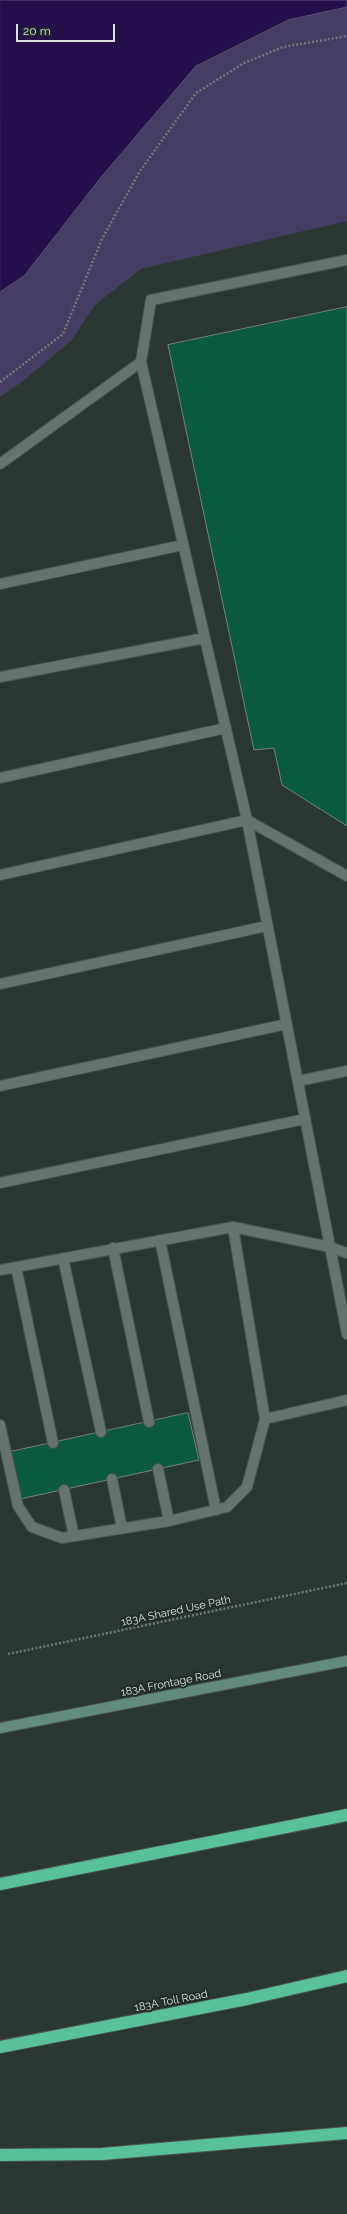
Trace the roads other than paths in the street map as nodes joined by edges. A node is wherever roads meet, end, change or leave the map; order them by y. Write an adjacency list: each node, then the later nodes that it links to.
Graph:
1 (347, 260): 2 (lane)
2 (141, 362): 3 (lane); 4 (lane)
3 (0, 464)
4 (183, 545): 5 (lane); 6 (lane)
5 (0, 584)
6 (205, 638): 7 (lane); 8 (lane)
7 (0, 677)
8 (226, 728): 9 (lane); 10 (lane)
9 (0, 778)
10 (247, 820): 11 (lane); 12 (lane); 13 (lane)
11 (0, 875)
12 (347, 876)
13 (268, 926): 14 (lane); 15 (lane)
14 (0, 984)
15 (287, 1024): 17 (lane); 18 (lane)
16 (347, 1071): 17 (lane)
17 (298, 1081): 19 (lane)
18 (0, 1086)
19 (305, 1119): 20 (lane); 23 (lane)
20 (0, 1183)
21 (233, 1227): 22 (lane); 23 (lane); 31 (lane)
22 (160, 1240): 24 (lane); 39 (lane)
23 (330, 1247): 25 (lane); 29 (lane)
24 (113, 1248): 26 (lane); 32 (lane)
25 (347, 1253)
26 (63, 1258): 27 (lane); 34 (lane)
27 (16, 1267): 28 (lane); 35 (lane)
28 (0, 1270)
29 (347, 1334)
30 (347, 1400): 31 (lane)
31 (265, 1419): 39 (lane)
32 (149, 1422)
33 (0, 1425): 42 (lane)
34 (101, 1432)
35 (53, 1443)
36 (158, 1469): 40 (lane)
37 (112, 1479): 41 (lane)
38 (64, 1490): 42 (lane)
39 (216, 1510): 40 (lane)
40 (169, 1521): 41 (lane)
41 (122, 1528): 42 (lane)
42 (74, 1536)
43 (347, 1661): 44 (main road, 183A Frontage Road)
44 (0, 1728)
45 (347, 1815): 46 (highway)
46 (0, 1884)
47 (347, 1976): 48 (highway, 183A Toll Road)
48 (0, 2047)
49 (347, 2133): 50 (highway)
50 (0, 2155)

